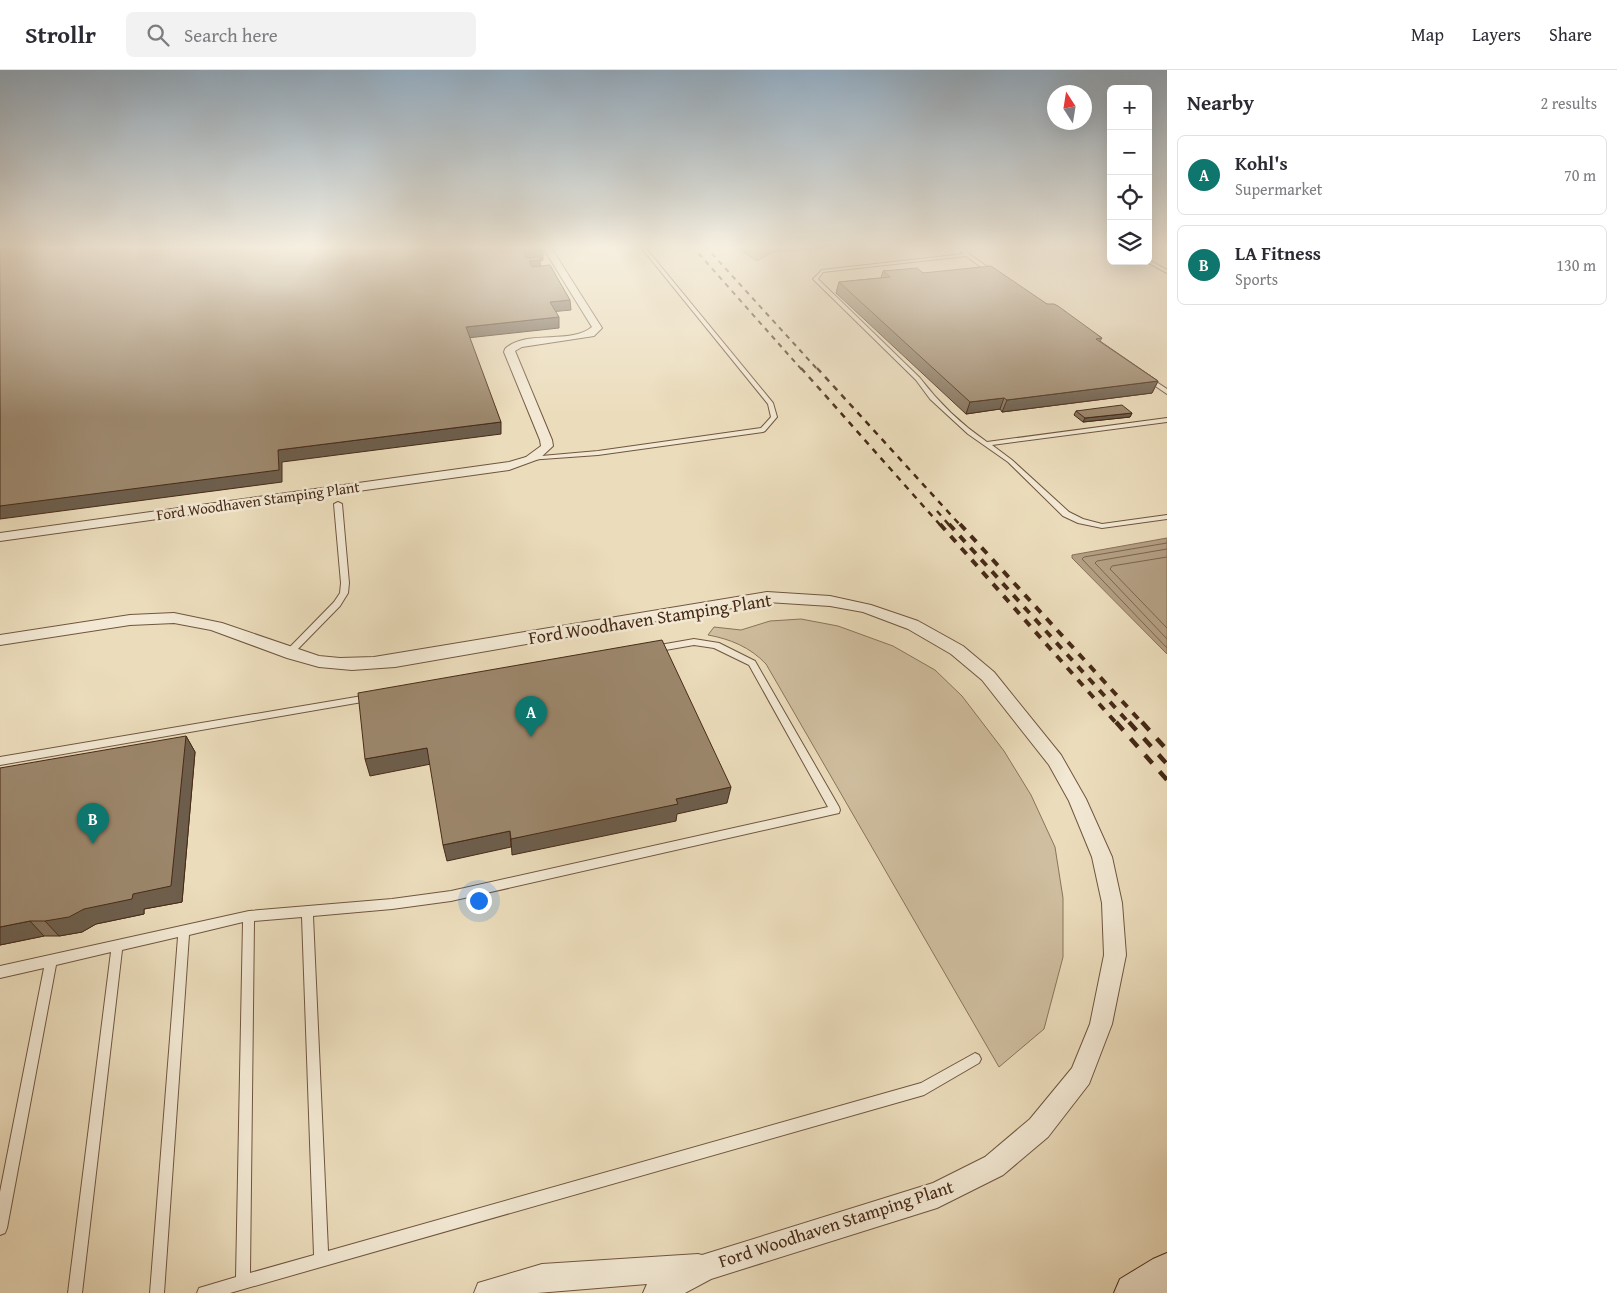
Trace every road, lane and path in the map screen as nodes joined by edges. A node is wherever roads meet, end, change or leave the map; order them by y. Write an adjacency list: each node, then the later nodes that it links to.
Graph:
1 (581, 303): 8 (street)
2 (689, 303): 8 (lane)
3 (840, 303): 7 (lane)
4 (1142, 374): 5 (lane)
5 (1167, 392)
6 (1167, 420): 7 (lane)
7 (986, 444): 10 (lane)
8 (530, 460): 11 (street, Ford Woodhaven Stamping Plant)
9 (338, 504): 14 (lane)
10 (1167, 517)
11 (0, 536)
12 (0, 640): 14 (street, Ford Woodhaven Stamping Plant)
13 (643, 651): 17 (lane)
14 (290, 652): 26 (street, Ford Woodhaven Stamping Plant)
15 (380, 696): 16 (lane)
16 (0, 761)
17 (307, 911): 18 (lane); 25 (lane)
18 (249, 916): 19 (lane); 28 (lane)
19 (184, 931): 20 (lane); 30 (lane)
20 (117, 946): 21 (lane); 29 (lane)
21 (51, 962): 22 (lane); 24 (lane)
22 (0, 972)
23 (975, 1059): 25 (lane)
24 (0, 1228)
25 (321, 1260): 28 (lane)
26 (706, 1267): 32 (street, Ford Woodhaven Stamping Plant); 33 (street, Ford Woodhaven Stamping Plant)
27 (1167, 1273): 34 (main road)
28 (242, 1282): 31 (lane)
29 (74, 1293)
30 (157, 1293)
31 (204, 1293)
32 (488, 1293)
33 (657, 1293)
34 (1134, 1293)

